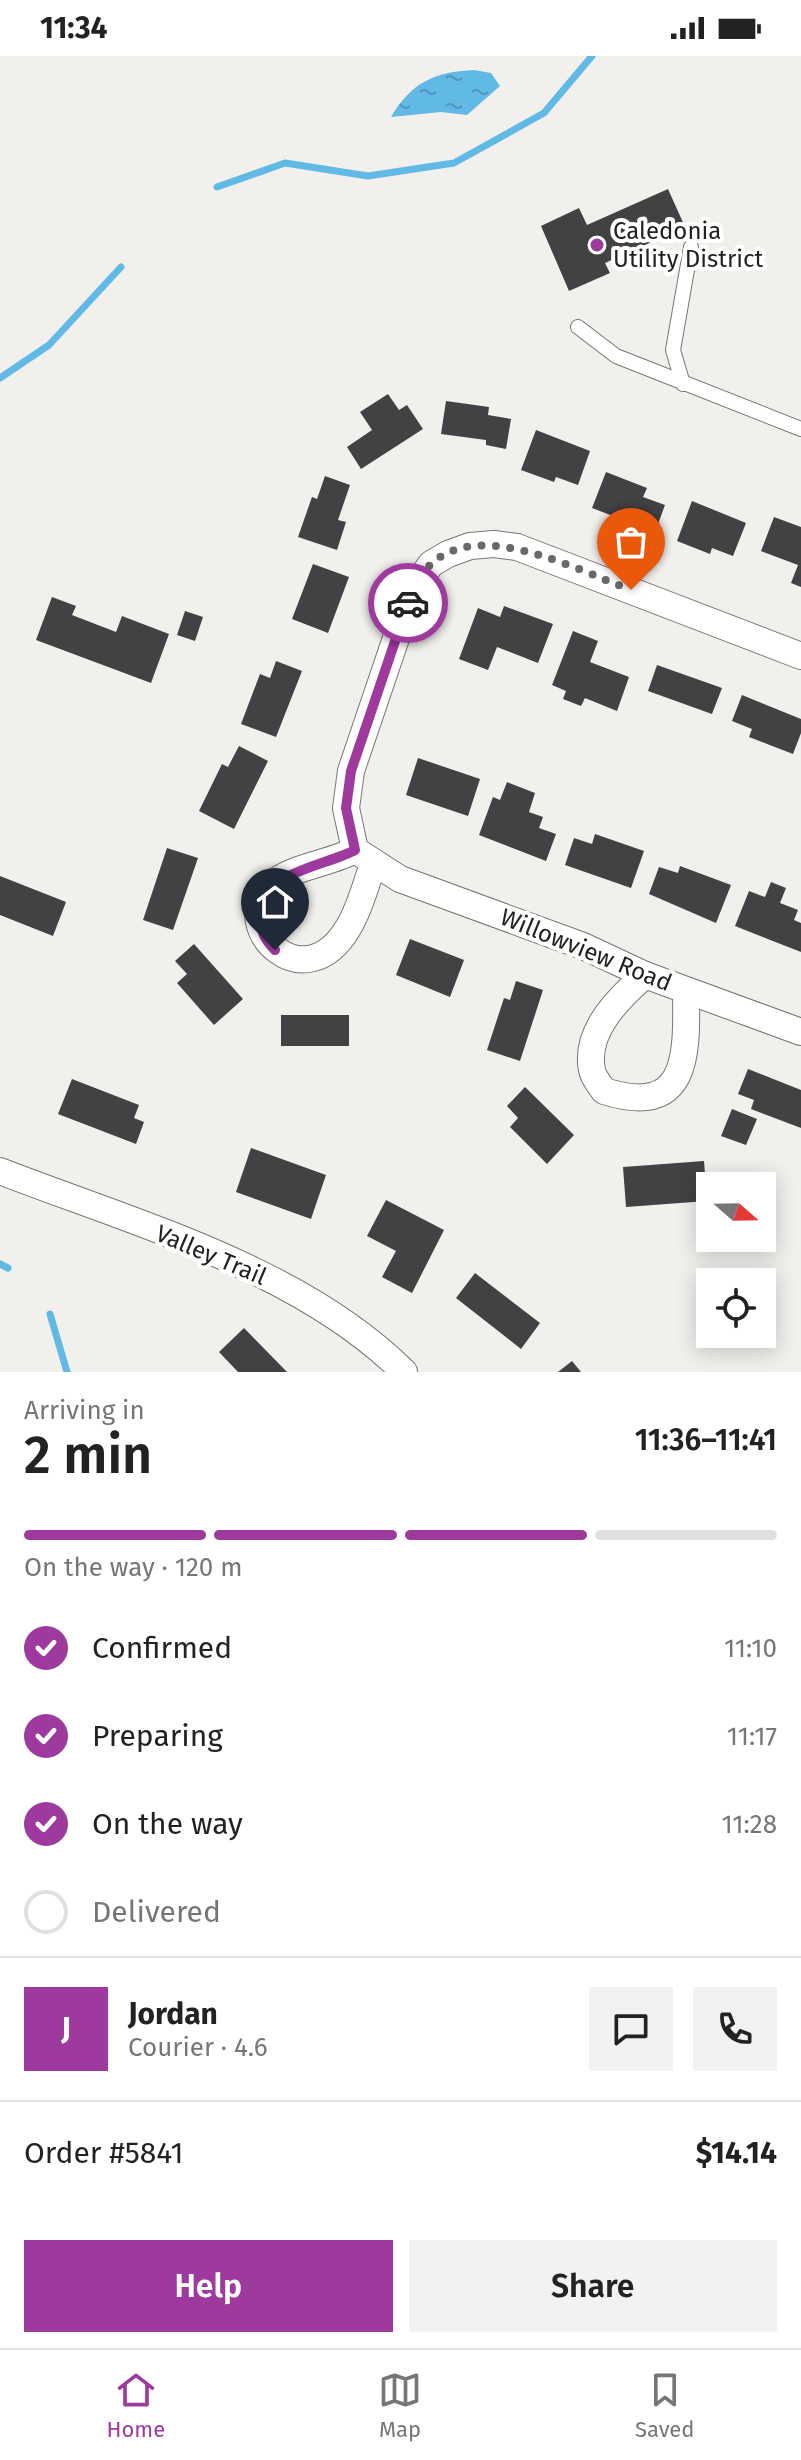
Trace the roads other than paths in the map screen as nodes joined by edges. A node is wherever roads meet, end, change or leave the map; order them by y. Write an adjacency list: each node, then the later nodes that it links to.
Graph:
1 (691, 247): 3 (lane)
2 (578, 327): 3 (lane)
3 (683, 384): 4 (lane)
4 (801, 429)
5 (801, 656): 6 (street, Willowview Road)
6 (645, 975): 7 (street, Willowview Road); 7 (street)
7 (686, 991): 8 (street, Willowview Road)
8 (801, 1032)
9 (0, 1171): 10 (street, Valley Trail)
10 (404, 1372)

